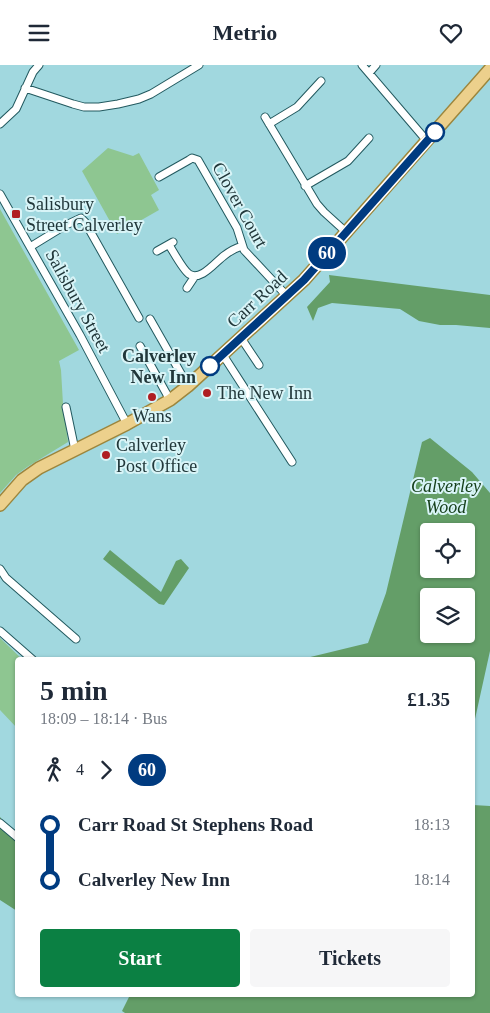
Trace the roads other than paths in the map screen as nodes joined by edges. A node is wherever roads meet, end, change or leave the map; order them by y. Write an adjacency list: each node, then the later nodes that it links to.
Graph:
1 (39, 65): 8 (street)
2 (199, 65): 8 (street)
3 (362, 65): 6 (street)
4 (376, 65): 6 (street)
5 (490, 69): 13 (main road, Carr Road)
6 (370, 73): 13 (street)
7 (321, 81): 10 (street)
8 (25, 88): 11 (street)
9 (265, 117): 10 (street)
10 (269, 124): 15 (street)
11 (0, 125)
12 (369, 138): 15 (street)
13 (427, 141): 17 (main road, Carr Road)
14 (159, 177): 18 (street, Clover Court)
15 (306, 186): 17 (street)
16 (0, 194): 19 (street, Salisbury Street)
17 (346, 232): 23 (main road, Carr Road)
18 (242, 246): 21 (street); 23 (street, Clover Court)
19 (30, 247): 24 (street); 33 (street, Salisbury Street)
20 (157, 251): 21 (street)
21 (195, 276): 22 (street)
22 (187, 288)
23 (286, 295): 26 (main road, Carr Road)
24 (139, 318)
25 (150, 319): 30 (street)
26 (240, 338): 28 (main road, Carr Road); 29 (street)
27 (140, 346): 31 (street)
28 (223, 355): 30 (main road, Carr Road); 35 (street)
29 (259, 365)
30 (188, 386): 31 (main road, Carr Road)
31 (170, 400): 33 (main road, Carr Road)
32 (66, 407): 34 (street)
33 (128, 423): 34 (main road, Carr Road)
34 (75, 450): 36 (main road, Carr Road)
35 (292, 462)
36 (0, 505)
37 (0, 569): 39 (street)
38 (0, 631): 40 (street)
39 (76, 639)
40 (30, 657)
41 (0, 823): 42 (street)
42 (15, 836)

